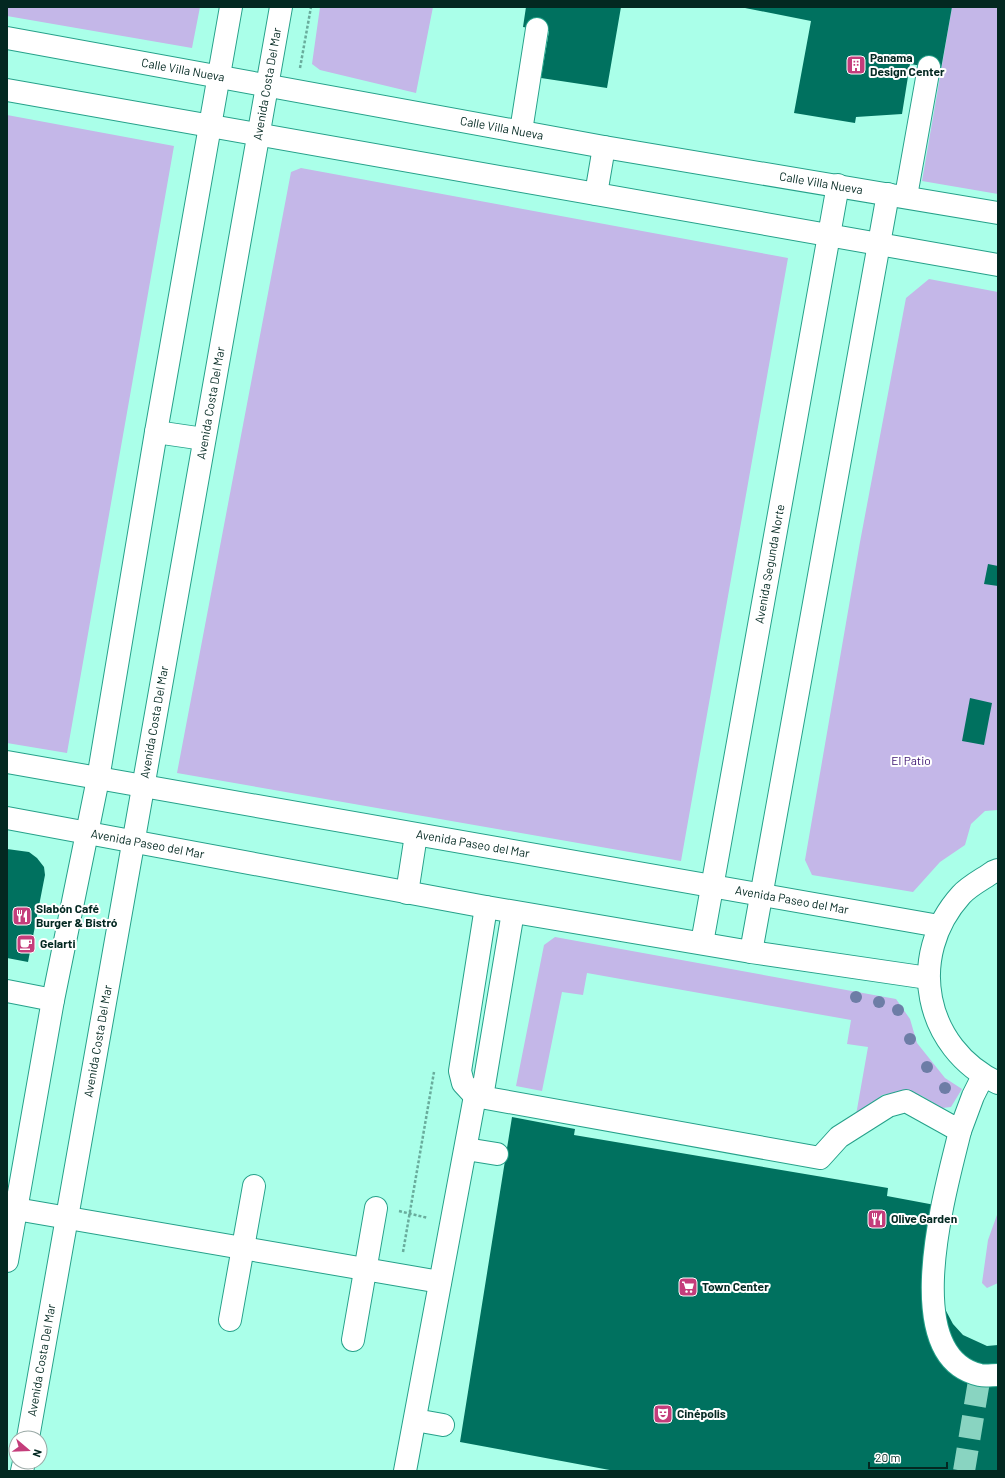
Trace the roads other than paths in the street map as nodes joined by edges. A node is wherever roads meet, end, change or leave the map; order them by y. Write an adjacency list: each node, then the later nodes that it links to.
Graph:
1 (231, 7): 6 (street)
2 (281, 7): 7 (street, Avenida Costa Del Mar)
3 (537, 29): 10 (street)
4 (7, 38): 6 (street, Calle Villa Nueva)
5 (929, 67): 15 (street)
6 (219, 75): 7 (street, Calle Villa Nueva); 9 (street)
7 (267, 84): 10 (street, Calle Villa Nueva); 11 (street, Avenida Costa Del Mar)
8 (7, 90): 9 (street)
9 (210, 126): 11 (street); 20 (street)
10 (521, 131): 12 (street, Calle Villa Nueva)
11 (258, 134): 14 (street); 21 (street, Avenida Costa Del Mar)
12 (604, 147): 13 (street, Calle Villa Nueva); 14 (street)
13 (838, 185): 15 (street, Calle Villa Nueva); 17 (street, Avenida Segunda Norte)
14 (596, 194): 17 (street)
15 (897, 195): 16 (street, Calle Villa Nueva); 18 (street)
16 (998, 213)
17 (829, 235): 18 (street); 30 (street, Avenida Segunda Norte)
18 (879, 244): 19 (street); 32 (street)
19 (998, 265)
20 (156, 432): 21 (street); 23 (street)
21 (204, 439): 24 (street, Avenida Costa Del Mar)
22 (7, 762): 23 (street, Avenida Paseo del Mar)
23 (98, 779): 24 (street, Avenida Paseo del Mar); 26 (street)
24 (143, 786): 27 (street, Avenida Paseo del Mar); 28 (street, Avenida Costa Del Mar)
25 (7, 818): 26 (street, Avenida Paseo del Mar)
26 (86, 833): 28 (street, Avenida Paseo del Mar); 40 (street)
27 (416, 835): 30 (street, Avenida Paseo del Mar); 31 (street)
28 (133, 841): 31 (street, Avenida Paseo del Mar); 49 (street, Avenida Costa Del Mar)
29 (998, 870): 35 (street)
30 (713, 887): 32 (street, Avenida Paseo del Mar); 36 (street, Avenida Segunda Norte)
31 (407, 893): 33 (street, Avenida Paseo del Mar)
32 (763, 896): 35 (street, Avenida Paseo del Mar); 37 (street)
33 (486, 907): 34 (street, Avenida Paseo del Mar); 42 (street)
34 (513, 912): 36 (street, Avenida Paseo del Mar); 42 (street)
35 (939, 926): 38 (street)
36 (702, 943): 37 (street, Avenida Paseo del Mar)
37 (751, 952): 38 (street, Avenida Paseo del Mar)
38 (928, 978): 41 (street)
39 (7, 991): 40 (street)
40 (54, 1000): 48 (street)
41 (990, 1079): 43 (street)
42 (479, 1097): 43 (street); 44 (street)
43 (960, 1131): 56 (street)
44 (466, 1149): 45 (street); 53 (street)
45 (497, 1154)
46 (254, 1186): 50 (street)
47 (376, 1208): 52 (street)
48 (16, 1209): 49 (street); 51 (street)
49 (67, 1218): 50 (street); 59 (street, Avenida Costa Del Mar)
50 (243, 1249): 52 (street); 54 (street)
51 (7, 1261)
52 (365, 1270): 53 (street); 55 (street)
53 (440, 1282): 57 (street)
54 (230, 1320)
55 (353, 1340)
56 (998, 1375)
57 (415, 1420): 58 (street); 60 (street)
58 (443, 1425)
59 (29, 1430)
60 (405, 1471)

